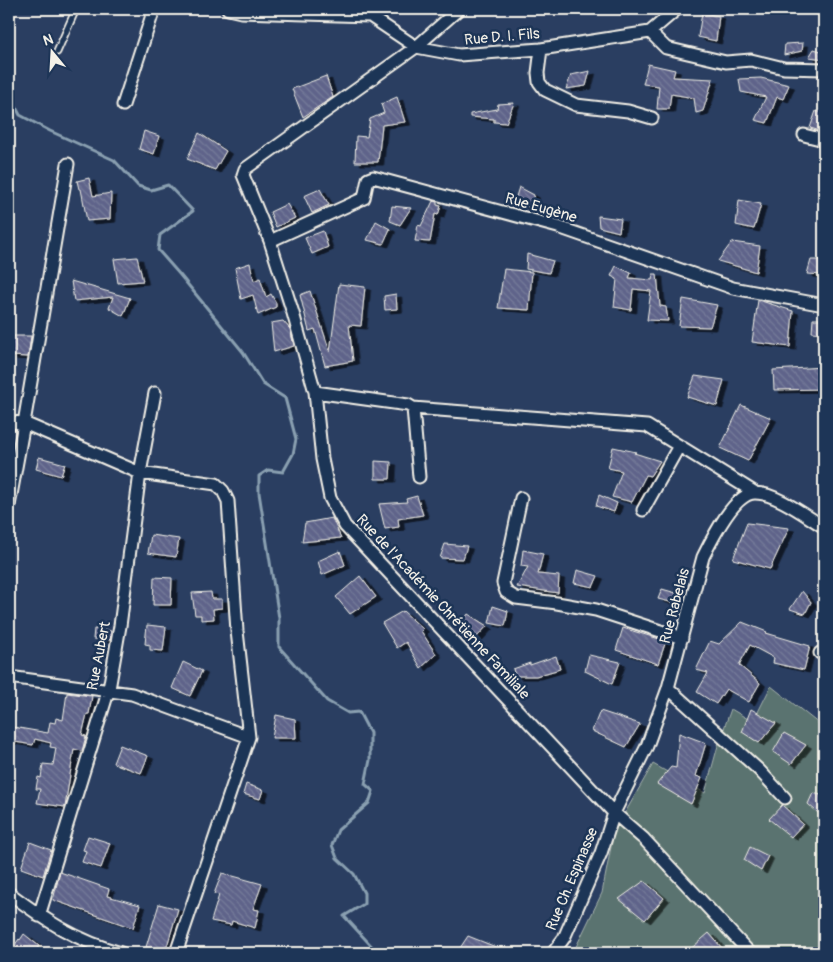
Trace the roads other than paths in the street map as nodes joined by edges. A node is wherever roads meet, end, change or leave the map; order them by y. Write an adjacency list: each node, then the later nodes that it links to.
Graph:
1 (76, 9): 9 (lane)
2 (154, 9): 11 (street)
3 (228, 9): 7 (street)
4 (459, 9): 7 (street)
5 (677, 9): 6 (street)
6 (650, 32): 8 (street, Rue D. I. Fils); 10 (street)
7 (416, 47): 8 (street, Rue D. I. Fils); 16 (street, Rue de l'Académie Chrétienne Familiale)
8 (541, 49): 12 (street)
9 (57, 52)
10 (824, 69)
11 (123, 104)
12 (652, 118)
13 (804, 135): 14 (street)
14 (824, 140)
15 (68, 164): 22 (street)
16 (270, 241): 17 (street, Rue Eugène); 18 (street, Rue de l'Académie Chrétienne Familiale)
17 (824, 304)
18 (315, 392): 20 (street); 37 (street, Rue de l'Académie Chrétienne Familiale)
19 (156, 393): 24 (street, Rue Aubert)
20 (413, 408): 23 (street); 25 (street)
21 (9, 422): 22 (street)
22 (24, 423): 24 (street); 28 (street)
23 (679, 446): 26 (street); 29 (street)
24 (140, 473): 34 (street, Rue Aubert); 35 (street)
25 (420, 477)
26 (754, 492): 30 (street); 31 (street, Rue Rabelais)
27 (521, 498): 31 (street)
28 (9, 506)
29 (643, 510)
30 (824, 527)
31 (682, 638): 33 (street, Rue Rabelais)
32 (9, 677): 34 (street)
33 (668, 688): 36 (street); 37 (street, Rue Rabelais)
34 (109, 689): 35 (street); 39 (street, Rue Aubert)
35 (249, 737): 41 (street)
36 (786, 798)
37 (614, 813): 42 (street, Rue Ch. Espinasse); 43 (street, Rue de l'Académie Chrétienne Familiale)
38 (9, 893): 39 (street)
39 (39, 916): 40 (street)
40 (121, 953)
41 (176, 953)
42 (553, 953)
43 (750, 953)

